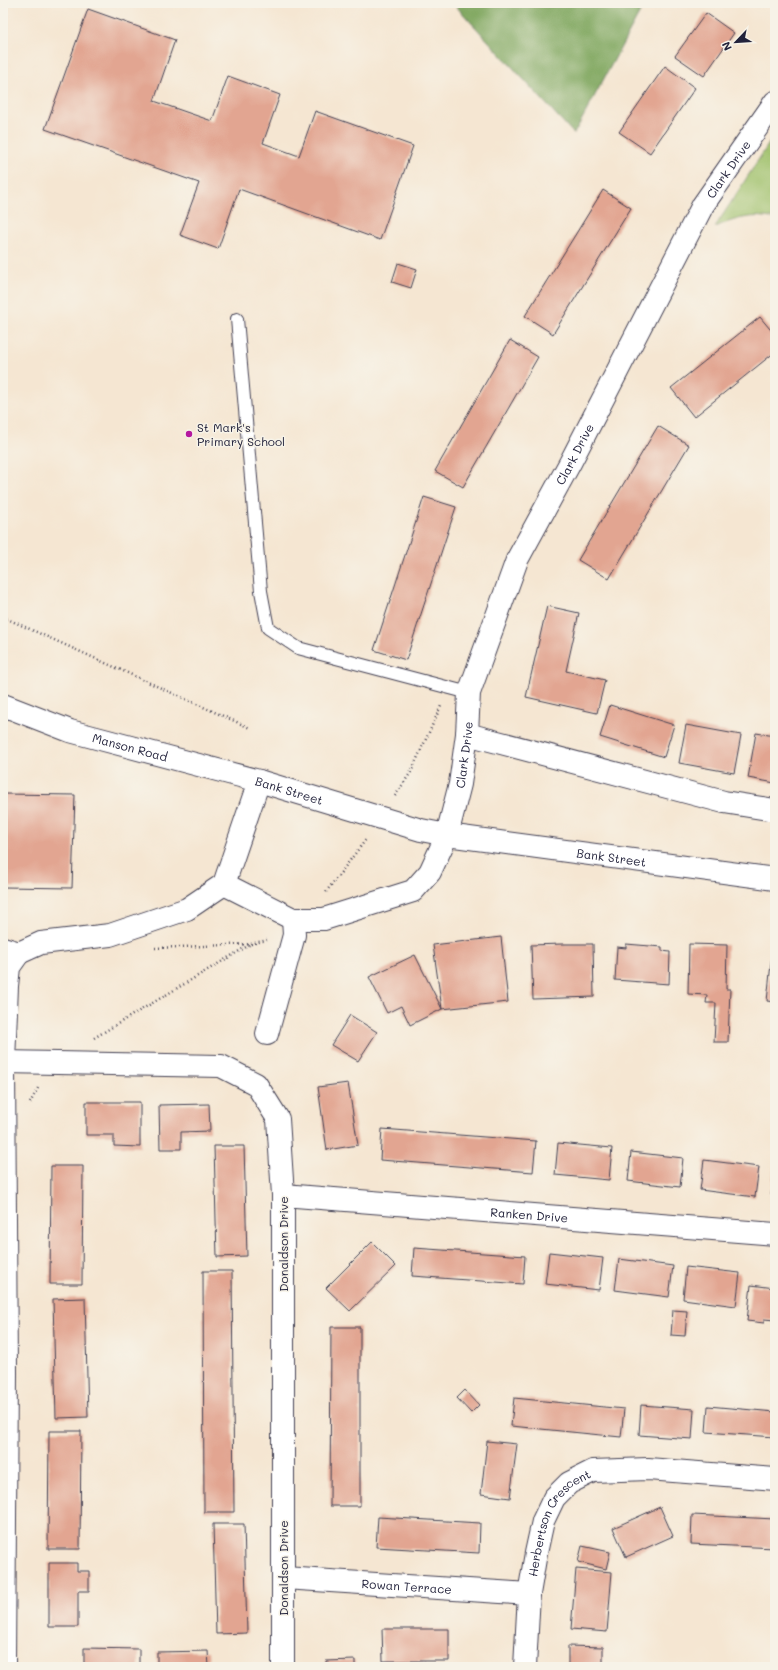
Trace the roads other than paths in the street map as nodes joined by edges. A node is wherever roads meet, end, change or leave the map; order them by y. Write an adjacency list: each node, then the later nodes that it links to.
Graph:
1 (775, 102): 3 (street, Clark Drive)
2 (237, 320): 3 (lane)
3 (469, 693): 5 (street, Clark Drive)
4 (3, 705): 6 (street, Manson Road)
5 (467, 734): 7 (street); 8 (street, Clark Drive)
6 (259, 781): 8 (street, Bank Street); 10 (street, Bank Street)
7 (775, 810)
8 (447, 835): 9 (street, Bank Street); 11 (street)
9 (775, 879)
10 (224, 884): 11 (street); 12 (street)
11 (293, 927): 13 (street)
12 (11, 950): 14 (street)
13 (267, 1034)
14 (4, 1062): 15 (street, Donaldson Drive); 17 (street)
15 (283, 1195): 16 (street, Ranken Drive); 19 (street, Donaldson Drive)
16 (775, 1234)
17 (5, 1372): 21 (street)
18 (775, 1479): 20 (street, Herbertson Crescent)
19 (284, 1578): 20 (street, Rowan Terrace); 22 (street, Donaldson Drive)
20 (529, 1594): 23 (street, Herbertson Crescent)
21 (4, 1667)
22 (283, 1667)
23 (525, 1667)

